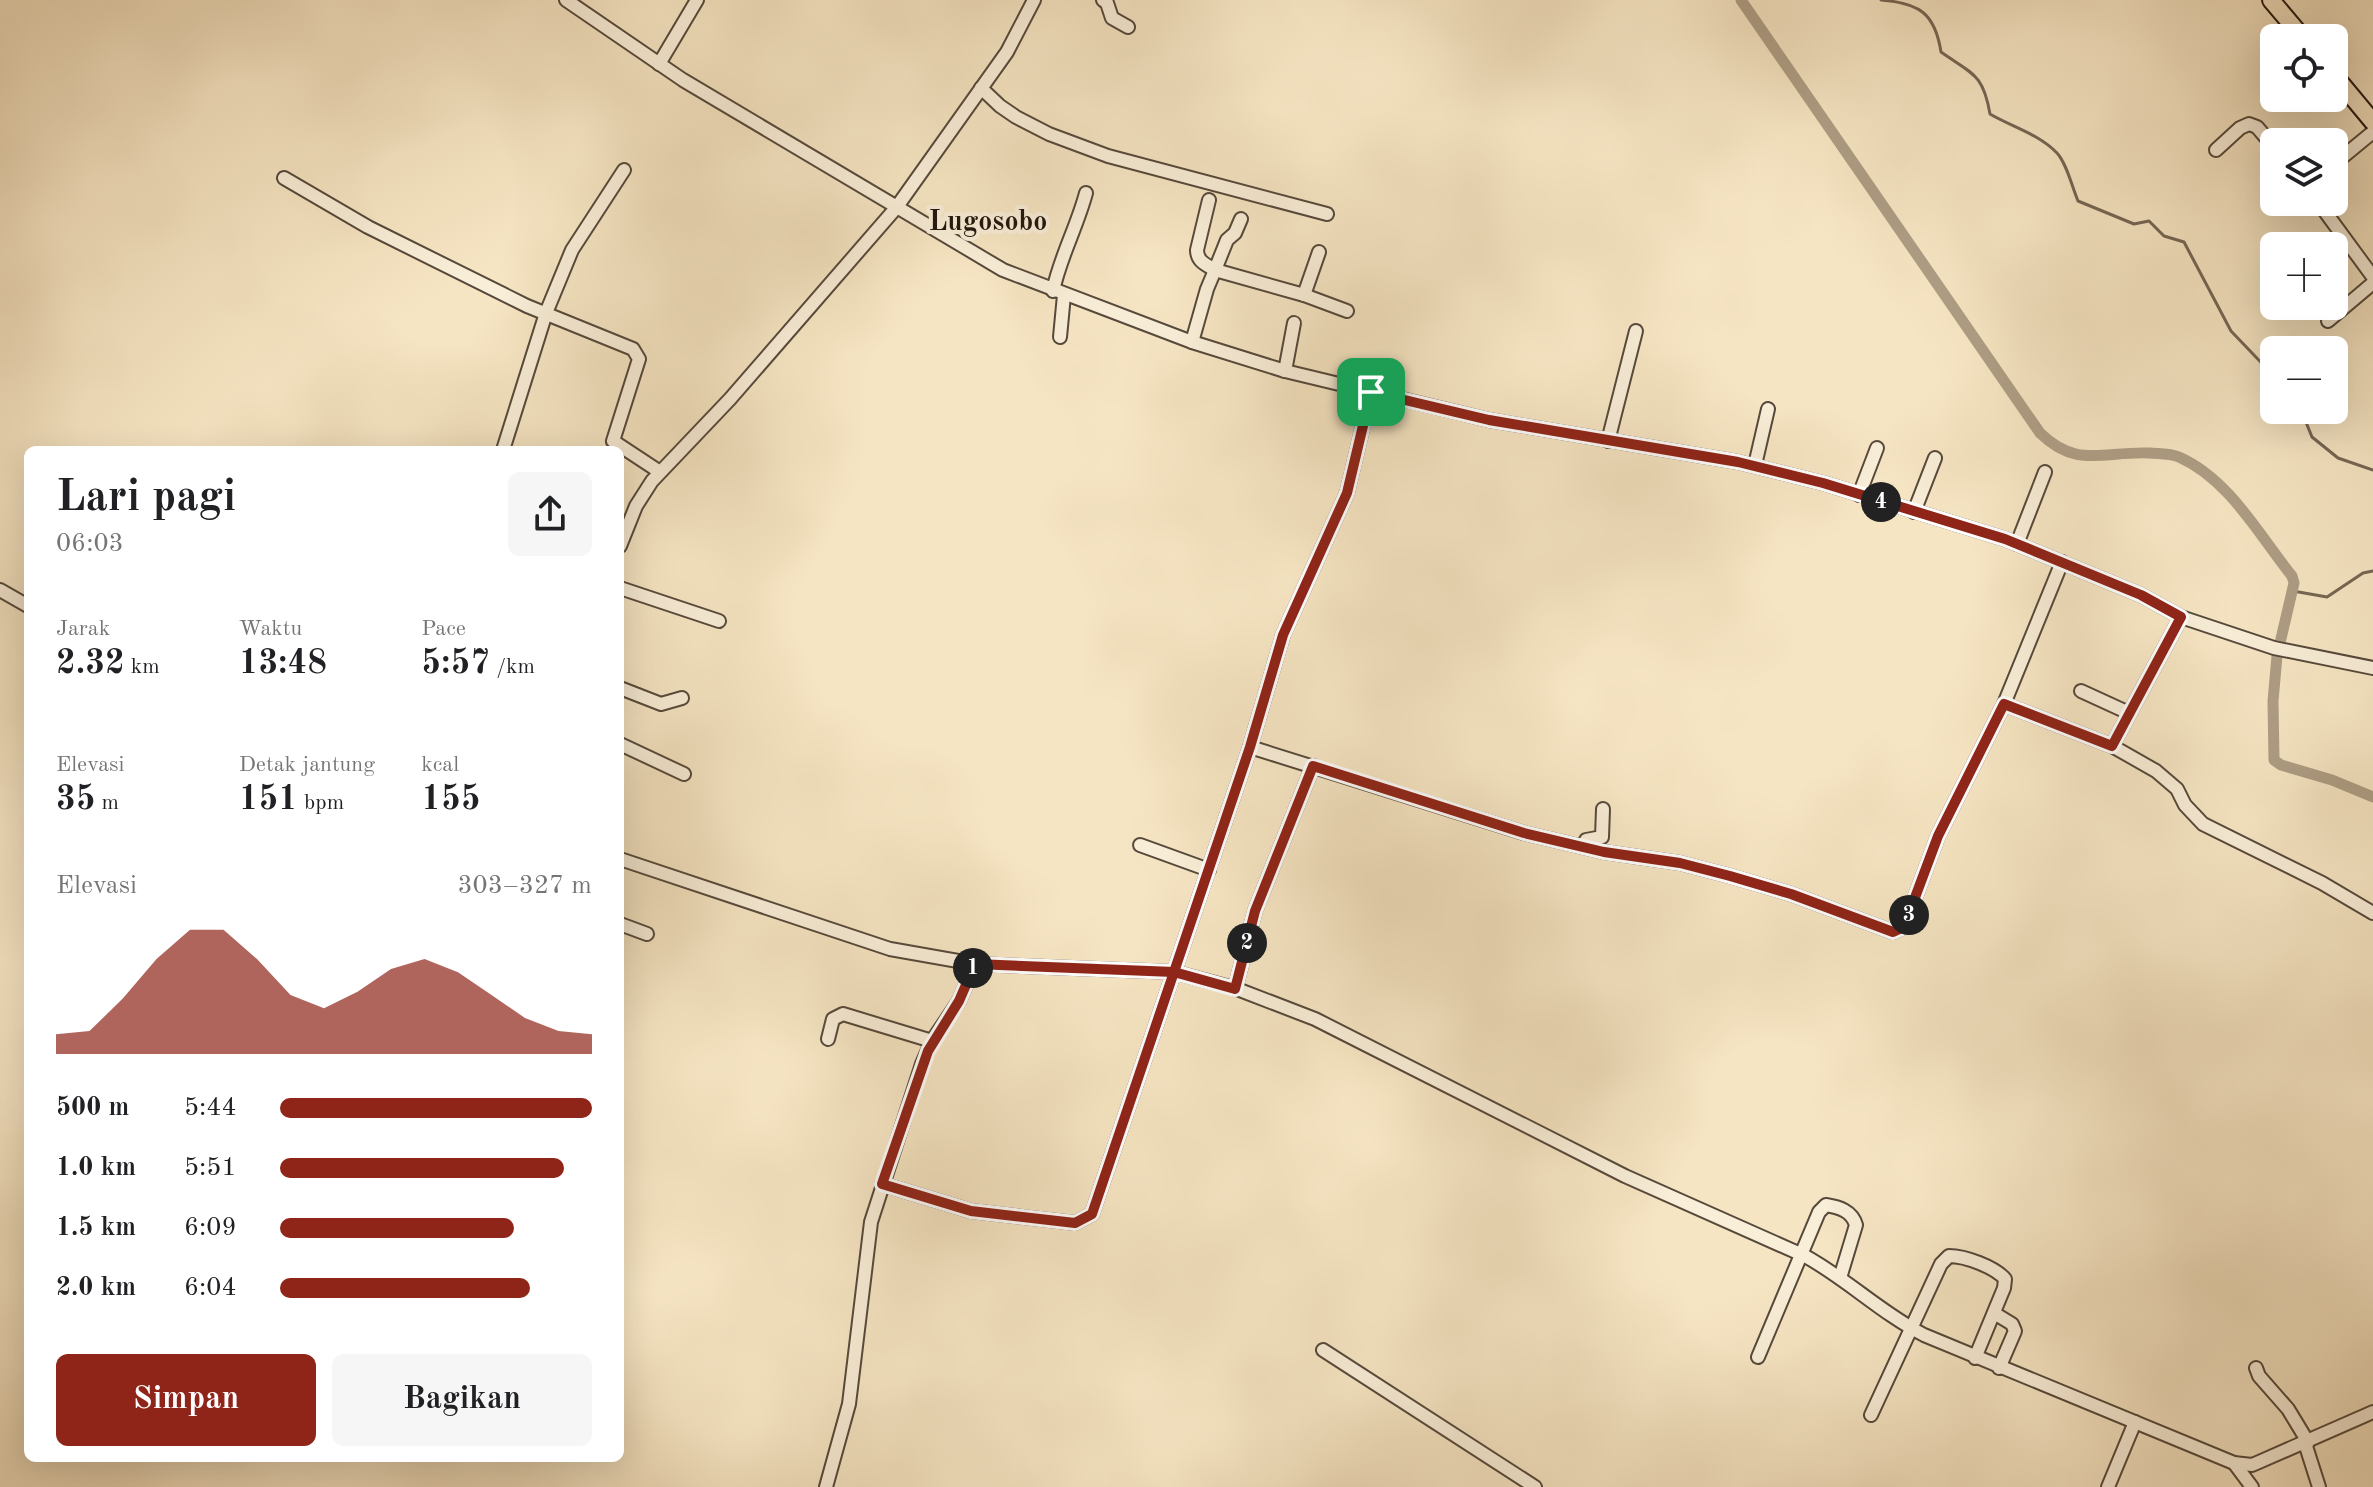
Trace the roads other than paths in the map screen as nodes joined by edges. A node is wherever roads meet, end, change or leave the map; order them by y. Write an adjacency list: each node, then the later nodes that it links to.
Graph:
1 (566, 0): 8 (street)
2 (697, 0): 8 (street)
3 (1034, 0): 9 (street)
4 (1103, 0): 7 (street)
5 (2271, 0): 6 (main road)
6 (2291, 24)
7 (1128, 27)
8 (659, 64): 20 (street)
9 (981, 88): 20 (street); 21 (street)
10 (2348, 92): 11 (main road)
11 (2373, 122)
12 (2260, 131): 14 (street)
13 (2373, 132): 15 (street)
14 (2216, 150)
15 (2348, 153)
16 (624, 170): 31 (street)
17 (284, 178): 31 (street)
18 (1086, 193): 28 (street)
19 (1209, 200): 25 (street)
20 (896, 208): 28 (street); 47 (street)
21 (1327, 214)
22 (2328, 216): 26 (street)
23 (1241, 219): 25 (street)
24 (1319, 252): 29 (street)
25 (1215, 270): 29 (street); 36 (street)
26 (2373, 277)
27 (2373, 283): 32 (street)
28 (1058, 293): 35 (street); 36 (street)
29 (1304, 295): 30 (street)
30 (1347, 311)
31 (546, 313): 41 (street); 42 (street)
32 (2328, 321)
33 (1294, 323): 37 (street)
34 (1636, 331): 40 (street)
35 (1060, 337)
36 (1192, 342): 37 (street)
37 (1285, 371): 38 (street)
38 (1371, 392): 40 (street); 67 (street)
39 (1768, 409): 46 (street)
40 (1608, 441): 46 (street)
41 (504, 446)
42 (621, 446)
43 (624, 448): 47 (street)
44 (1877, 448): 49 (street)
45 (1935, 458): 50 (street)
46 (1755, 465): 49 (street)
47 (660, 472): 51 (street)
48 (2045, 472): 52 (street)
49 (1859, 495): 50 (street)
50 (1914, 512): 52 (street)
51 (624, 536)
52 (2017, 544): 53 (street)
53 (2062, 562): 57 (street); 63 (street)
54 (624, 589): 58 (street)
55 (0, 590): 56 (street)
56 (24, 604)
57 (2181, 617): 59 (street); 64 (street)
58 (719, 621)
59 (2373, 668)
60 (624, 690): 62 (street)
61 (2081, 691): 64 (street)
62 (682, 698)
63 (2004, 704): 66 (street); 72 (street)
64 (2129, 713): 66 (street)
65 (624, 746): 69 (street)
66 (2112, 746): 75 (street)
67 (1250, 747): 68 (street); 74 (street)
68 (1313, 766): 72 (street); 80 (street)
69 (684, 774)
70 (1603, 809): 72 (street)
71 (1140, 845): 74 (street)
72 (1583, 847)
73 (624, 860): 78 (street)
74 (1209, 870): 79 (street)
75 (2373, 913)
76 (624, 925): 77 (street)
77 (647, 934)
78 (975, 964): 79 (street); 82 (street)
79 (1174, 972): 80 (street); 83 (street)
80 (1235, 989): 84 (street)
81 (828, 1039): 82 (street)
82 (932, 1041): 83 (street)
83 (882, 1184): 98 (street)
84 (1801, 1255): 85 (street); 85 (street); 89 (street)
85 (1840, 1278): 87 (street)
86 (1994, 1313): 87 (street); 90 (street); 91 (street)
87 (1912, 1330): 90 (street); 94 (street)
88 (1323, 1350): 99 (street)
89 (1758, 1357)
90 (1975, 1358): 91 (street)
91 (1999, 1368): 95 (street)
92 (2256, 1368): 96 (street)
93 (2373, 1412): 96 (street)
94 (1871, 1415)
95 (2135, 1422): 97 (street); 100 (street)
96 (2306, 1442): 97 (street); 102 (street)
97 (2234, 1463): 101 (street)
98 (826, 1487)
99 (1535, 1487)
100 (2108, 1487)
101 (2252, 1487)
102 (2319, 1487)

